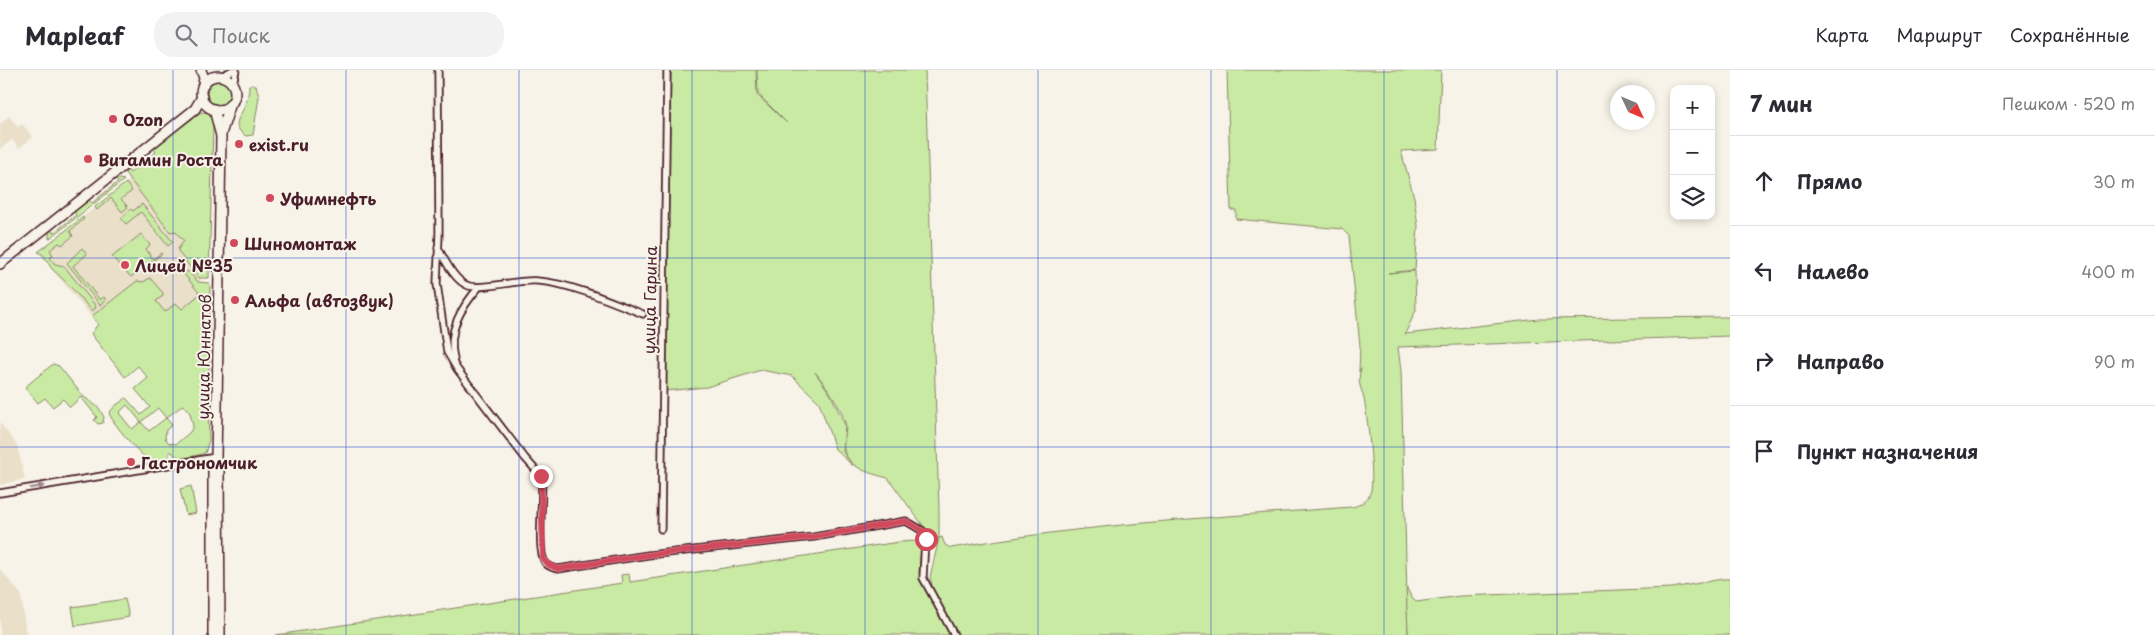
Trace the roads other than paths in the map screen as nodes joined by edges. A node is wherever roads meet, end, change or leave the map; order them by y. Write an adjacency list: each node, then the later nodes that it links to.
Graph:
1 (201, 70): 7 (main road)
2 (235, 70): 5 (street); 6 (street)
3 (438, 70): 13 (street)
4 (666, 70): 20 (street, улица Гарина)
5 (217, 74): 6 (main road); 7 (main road)
6 (233, 84): 9 (main road)
7 (203, 85): 8 (main road)
8 (202, 97): 10 (main road); 11 (main road)
9 (231, 103): 10 (main road); 12 (main road, улица Юннатов)
10 (211, 108): 11 (main road); 12 (main road, улица Юннатов)
11 (196, 109): 14 (main road)
12 (221, 136): 18 (main road, улица Юннатов)
13 (438, 248): 15 (street); 17 (street)
14 (0, 264)
15 (479, 287): 16 (street); 17 (street)
16 (643, 314)
17 (457, 369): 23 (street)
18 (216, 458): 19 (street, one-way to 18); 21 (main road, улица Юннатов); 22 (main road, улица Юннатов)
19 (0, 493)
20 (661, 529)
21 (213, 635)
22 (220, 635)
23 (954, 635)

